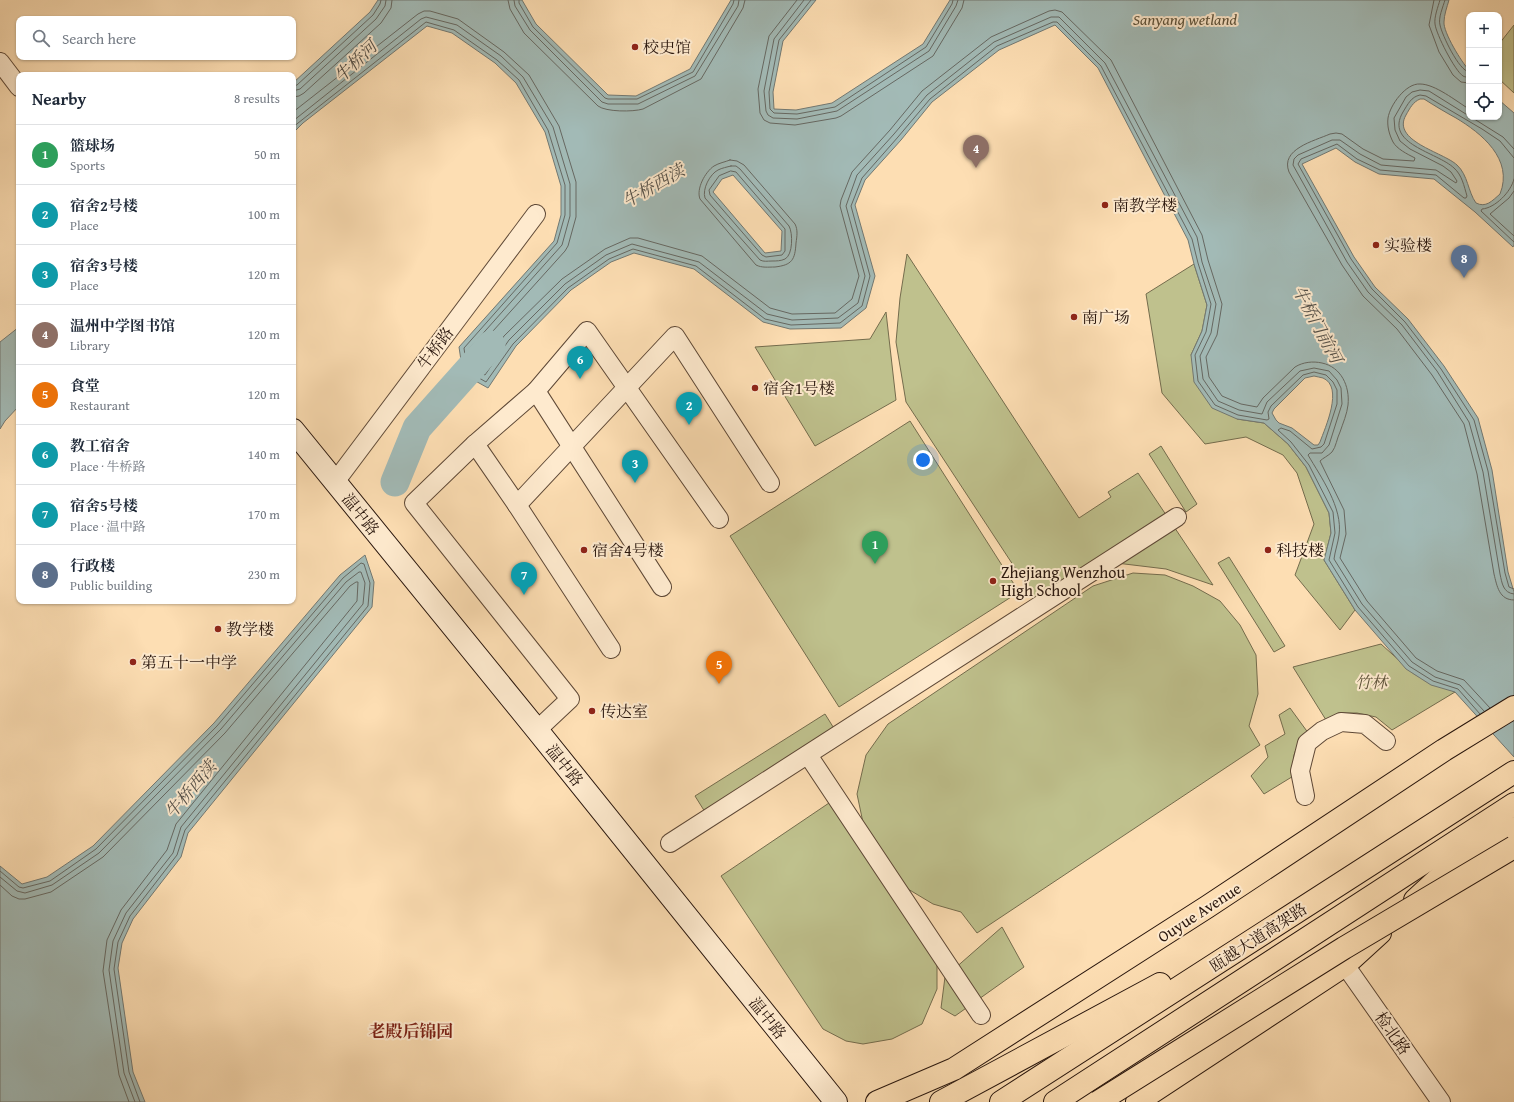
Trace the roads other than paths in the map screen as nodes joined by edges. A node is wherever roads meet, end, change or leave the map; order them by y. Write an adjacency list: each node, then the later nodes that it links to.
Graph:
1 (0, 62): 2 (street)
2 (16, 83)
3 (536, 214): 9 (street, 牛桥路)
4 (627, 387): 5 (street); 8 (street); 10 (street); 13 (street)
5 (536, 390): 7 (street); 8 (street)
6 (296, 434): 9 (street, 温中路)
7 (475, 444): 11 (street); 17 (street)
8 (572, 446): 11 (street); 14 (street)
9 (335, 482): 17 (street, 温中路)
10 (770, 483)
11 (517, 505): 15 (street)
12 (1177, 517): 19 (street)
13 (719, 519)
14 (662, 588)
15 (611, 649)
16 (1514, 707): 30 (highway, Ouyue Avenue)
17 (537, 730): 29 (street, 温中路)
18 (1386, 741): 21 (street)
19 (808, 755): 24 (street); 28 (street)
20 (1514, 772): 26 (highway, 瓯越大道高架路)
21 (1305, 796)
22 (1514, 804): 33 (highway, 瓯越大道高架路)
23 (1514, 828): 27 (highway)
24 (670, 843)
25 (1514, 847): 34 (highway, bridge)
26 (1258, 937): 31 (highway); 32 (highway, 瓯越大道高架路)
27 (1345, 965): 35 (highway); 36 (street, 检北路)
28 (981, 1015)
29 (836, 1102)
30 (877, 1102)
31 (941, 1102)
32 (1001, 1102)
33 (1055, 1102)
34 (1098, 1102)
35 (1137, 1102)
36 (1441, 1102)

